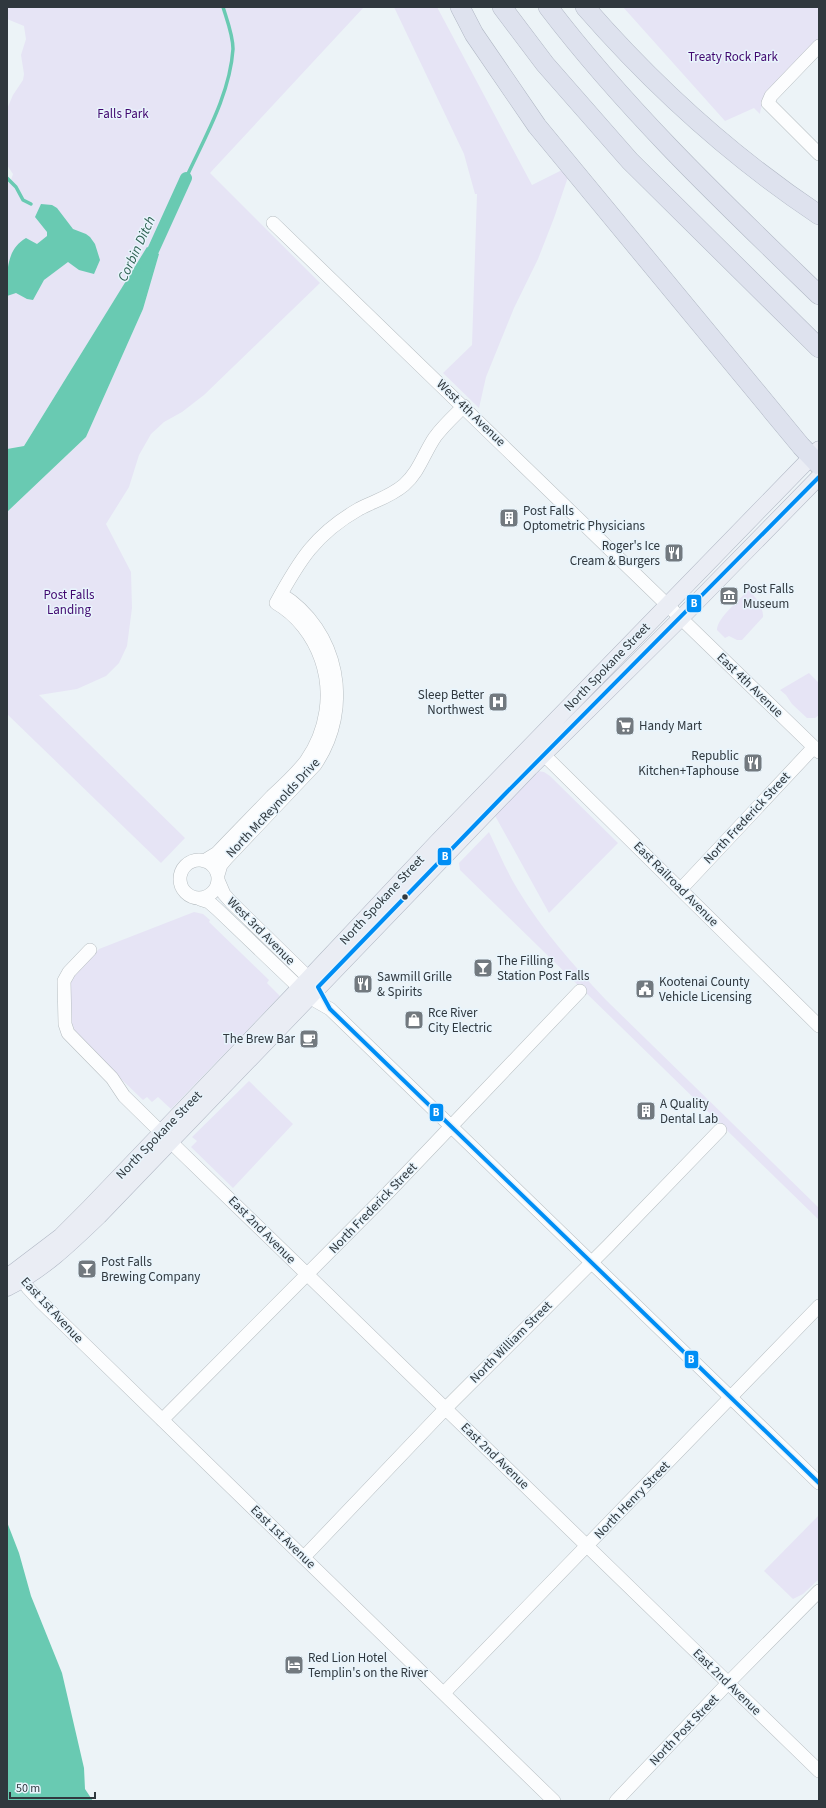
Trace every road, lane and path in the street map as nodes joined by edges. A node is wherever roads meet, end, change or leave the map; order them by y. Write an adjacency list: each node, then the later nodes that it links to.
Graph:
1 (460, 7): 12 (highway)
2 (502, 7): 10 (highway)
3 (585, 7): 7 (highway)
4 (552, 12): 9 (highway)
5 (819, 46): 6 (street)
6 (819, 154)
7 (819, 215)
8 (273, 223): 11 (street, West 4th Avenue)
9 (819, 295)
10 (819, 348)
11 (464, 406): 14 (street); 15 (street, West 4th Avenue)
12 (816, 457): 15 (main road, North Spokane Street)
13 (819, 477): 16 (main road, North Spokane Street)
14 (278, 599): 19 (street, North McReynolds Drive); 20 (street, North McReynolds Drive)
15 (667, 604): 16 (street, West 4th Avenue); 17 (main road, North Spokane Street)
16 (681, 618): 17 (main road, North Spokane Street); 18 (street, East 4th Avenue)
17 (538, 749): 21 (street, East Railroad Avenue); 24 (main road, North Spokane Street)
18 (817, 749): 21 (street, North Frederick Street)
19 (204, 861): 20 (street); 22 (street)
20 (218, 877): 22 (street); 24 (street, West 3rd Avenue)
21 (681, 889): 26 (street, East Railroad Avenue)
22 (200, 899): 24 (street, West 3rd Avenue)
23 (90, 950): 29 (street)
24 (309, 988): 27 (street); 29 (main road, North Spokane Street)
25 (580, 991): 27 (street, North Frederick Street)
26 (819, 1026)
27 (451, 1127): 30 (street); 31 (street, North Frederick Street)
28 (720, 1130): 30 (street, North William Street)
29 (166, 1137): 31 (street, East 2nd Avenue); 32 (main road, North Spokane Street)
30 (591, 1262): 35 (street); 36 (street, North William Street)
31 (307, 1275): 36 (street, East 2nd Avenue); 37 (street, North Frederick Street)
32 (15, 1276): 33 (main road, North Spokane Street); 37 (street, East 1st Avenue)
33 (7, 1288)
34 (819, 1306): 35 (street, North Henry Street)
35 (731, 1397): 38 (street); 39 (street, North Henry Street)
36 (446, 1408): 39 (street, East 2nd Avenue); 40 (street, North William Street)
37 (162, 1420): 40 (street, East 1st Avenue)
38 (819, 1483)
39 (588, 1546): 42 (street, East 2nd Avenue); 43 (street, North Henry Street)
40 (304, 1557): 43 (street, East 1st Avenue)
41 (819, 1591): 42 (street, North Post Street)
42 (728, 1683): 44 (street, East 2nd Avenue); 46 (street, North Post Street)
43 (444, 1693): 45 (street, East 1st Avenue)
44 (819, 1771)
45 (554, 1801)
46 (616, 1801)

